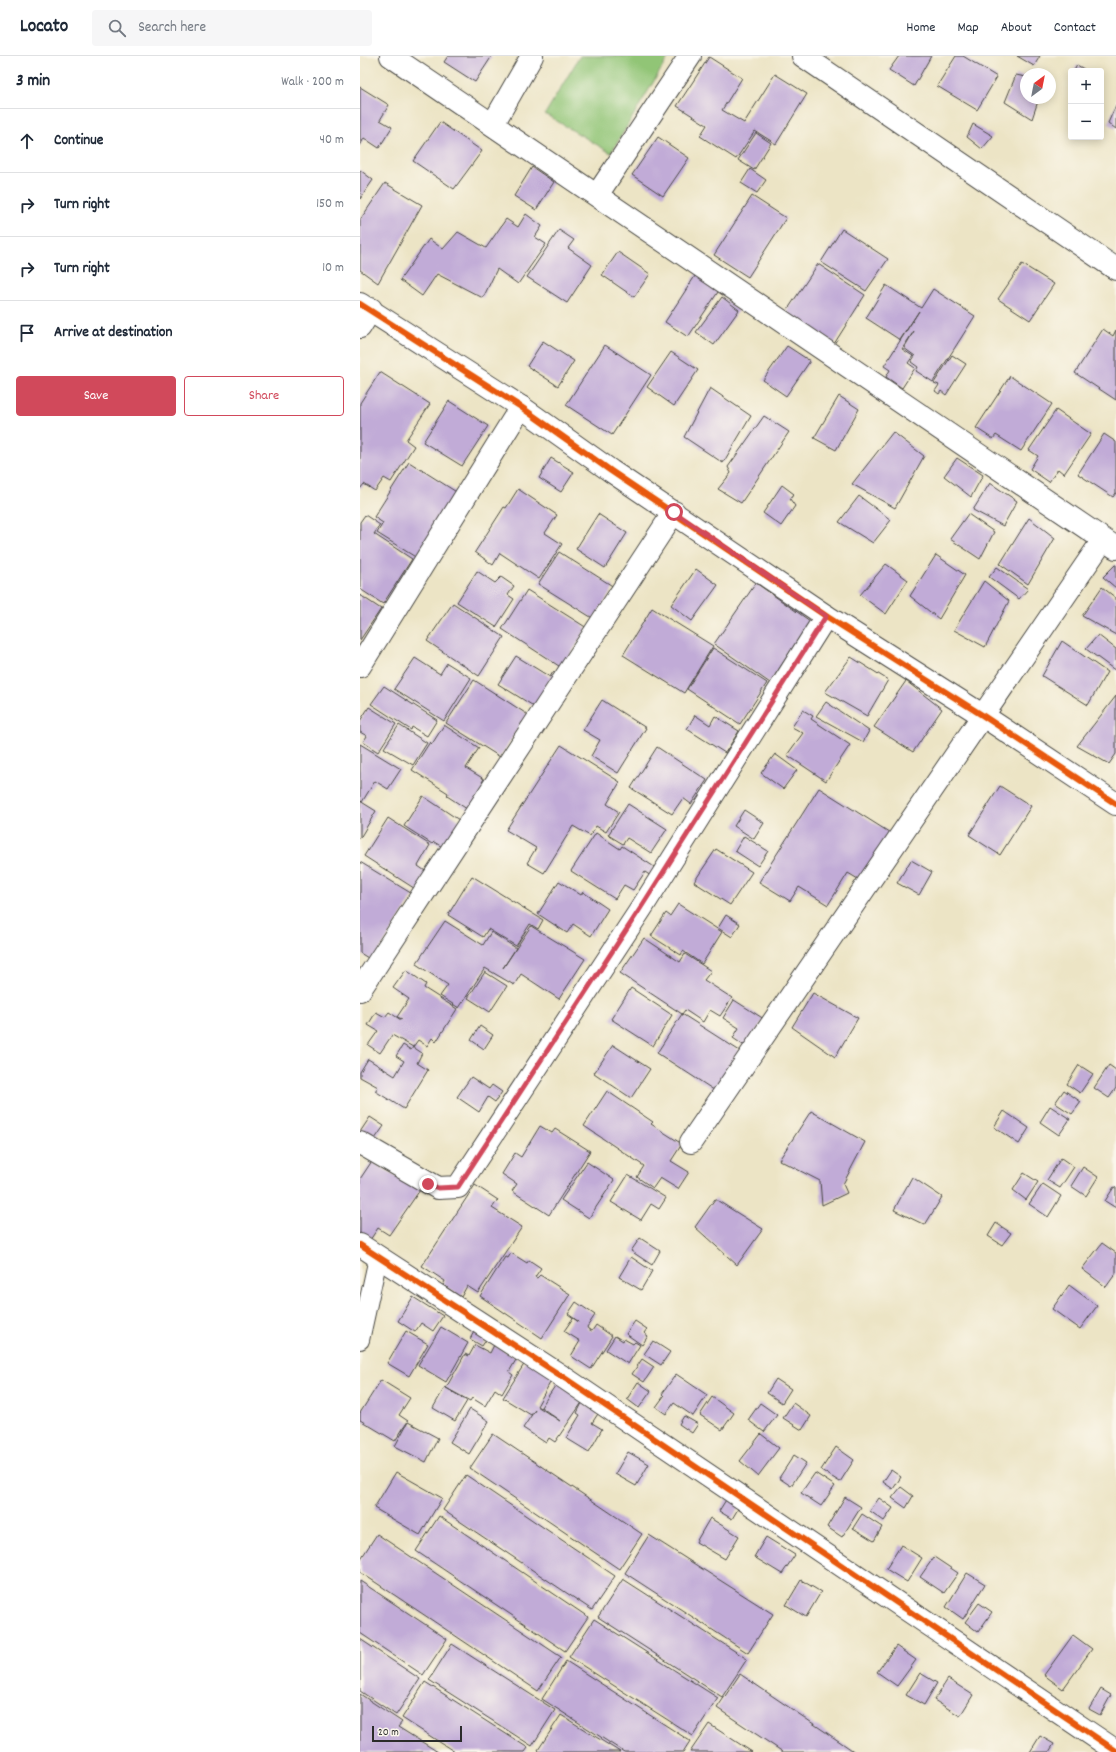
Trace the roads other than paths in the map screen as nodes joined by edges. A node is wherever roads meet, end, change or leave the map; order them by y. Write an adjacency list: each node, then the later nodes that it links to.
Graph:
1 (391, 56): 5 (street)
2 (532, 56): 5 (street)
3 (690, 56): 6 (street)
4 (803, 56): 7 (street)
5 (493, 124): 6 (street)
6 (597, 195): 11 (street)
7 (1116, 269)
8 (364, 313): 9 (street)
9 (521, 407): 10 (street); 13 (street)
10 (674, 512): 12 (street); 16 (street)
11 (1110, 544): 14 (street)
12 (826, 616): 14 (street); 18 (street)
13 (360, 666)
14 (982, 715): 15 (street); 17 (street)
15 (1116, 804)
16 (360, 990)
17 (691, 1142)
18 (360, 1143)
19 (360, 1245): 20 (street)
20 (378, 1258): 21 (lane); 22 (street)
21 (360, 1340)
22 (1116, 1751)

